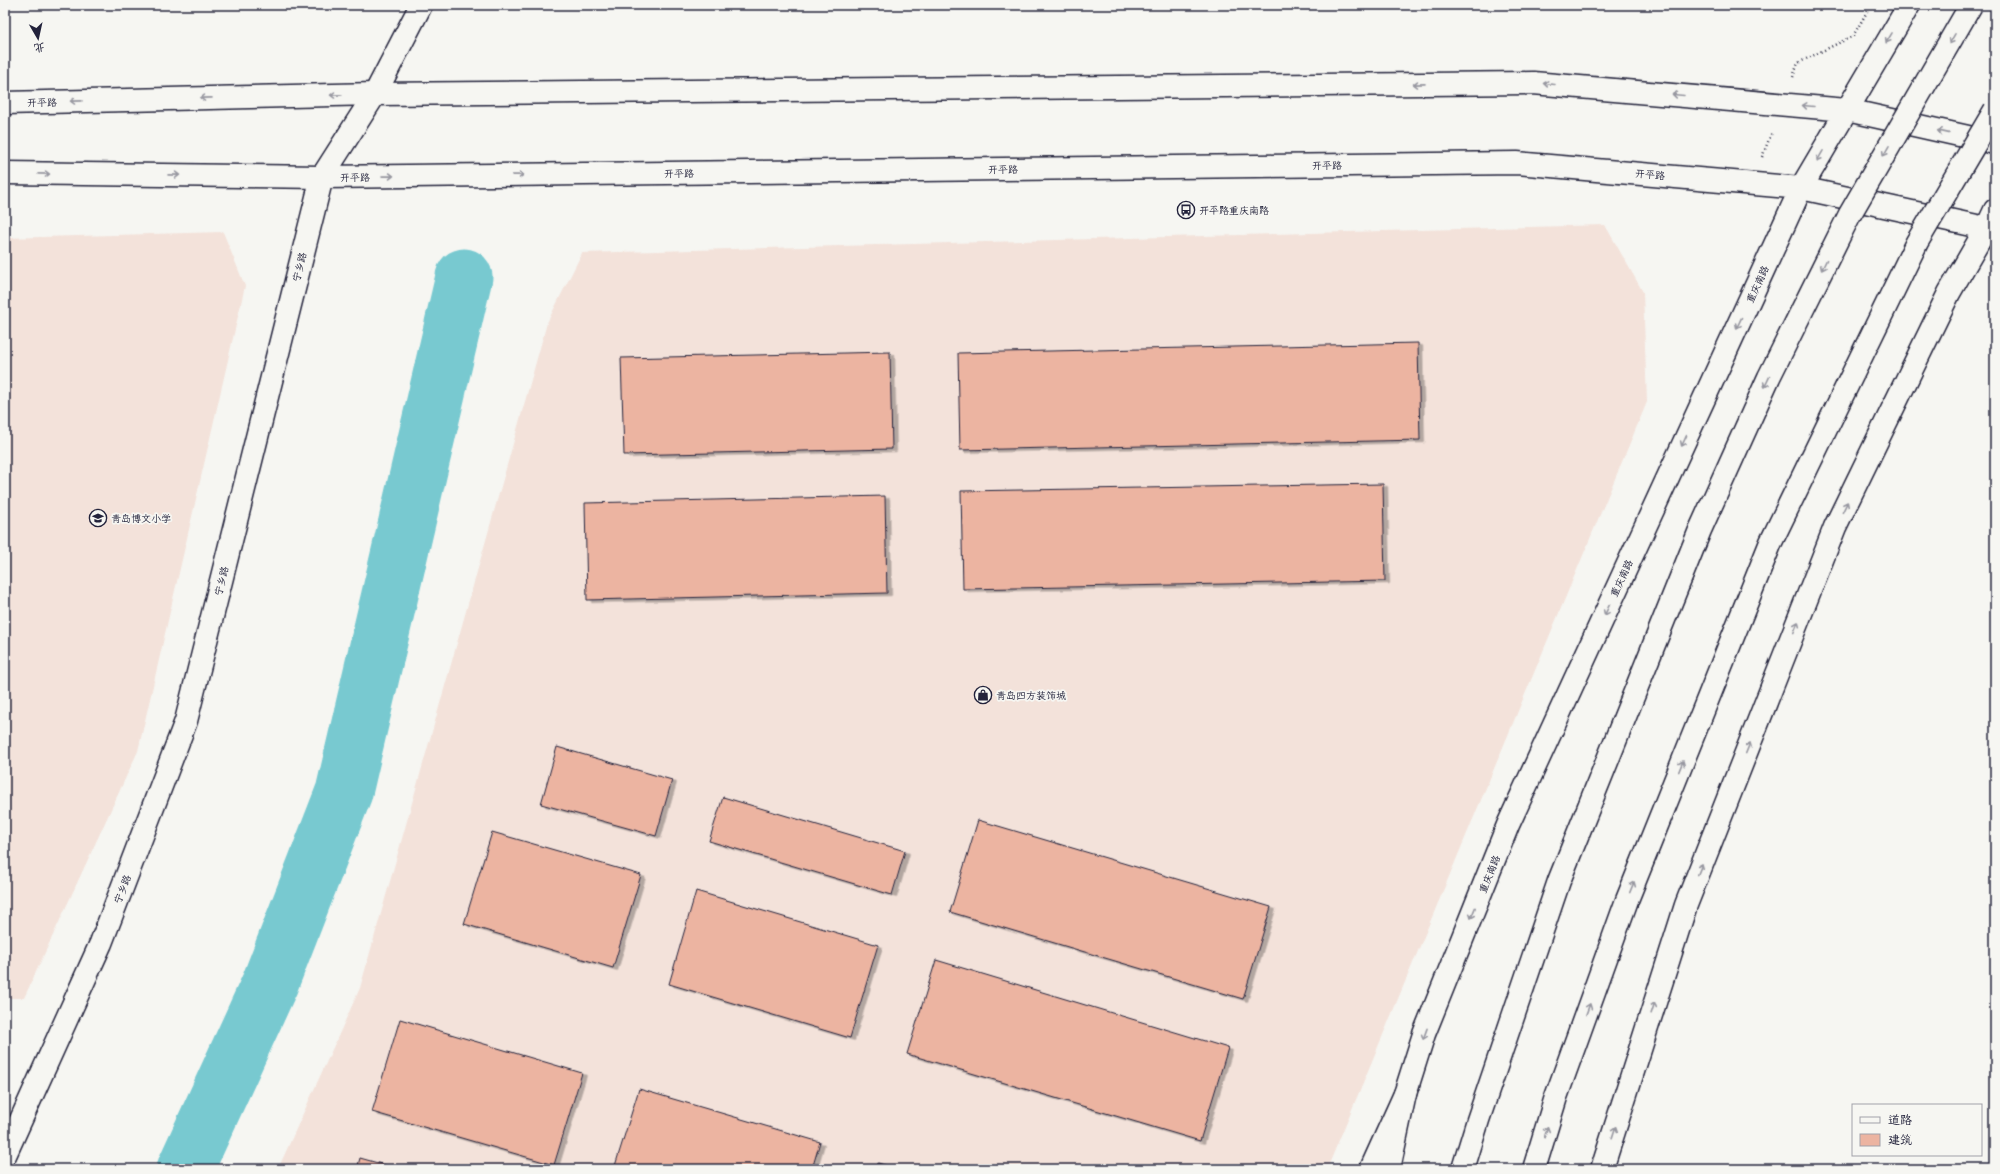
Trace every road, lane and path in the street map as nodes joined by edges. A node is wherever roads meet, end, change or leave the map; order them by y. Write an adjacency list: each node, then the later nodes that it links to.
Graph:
1 (421, 5): 4 (main road, 宁乡路)
2 (1909, 5): 6 (main road, 重庆南路, one-way to 6)
3 (1971, 5): 17 (main road, one-way to 17, bridge)
4 (374, 94): 5 (main road, 开平路, one-way to 5); 6 (main road, 开平路, one-way to 4); 10 (main road, 宁乡路)
5 (5, 103)
6 (1846, 110): 8 (main road, 开平路, one-way to 6); 11 (main road, 重庆南路, one-way to 11)
7 (1995, 110): 18 (main road, one-way to 7, bridge)
8 (1995, 143)
9 (5, 174): 10 (main road, 开平路, one-way to 10)
10 (322, 177): 11 (main road, 开平路, one-way to 11); 14 (main road, 宁乡路)
11 (1801, 188): 12 (main road, 开平路); 13 (main road, 重庆南路, one-way to 13)
12 (1992, 222): 19 (main road, one-way to 12)
13 (1406, 1094): 15 (main road, 重庆南路); 16 (main road)
14 (5, 1156)
15 (1371, 1169)
16 (1389, 1169)
17 (1463, 1169)
18 (1534, 1169)
19 (1602, 1169)

